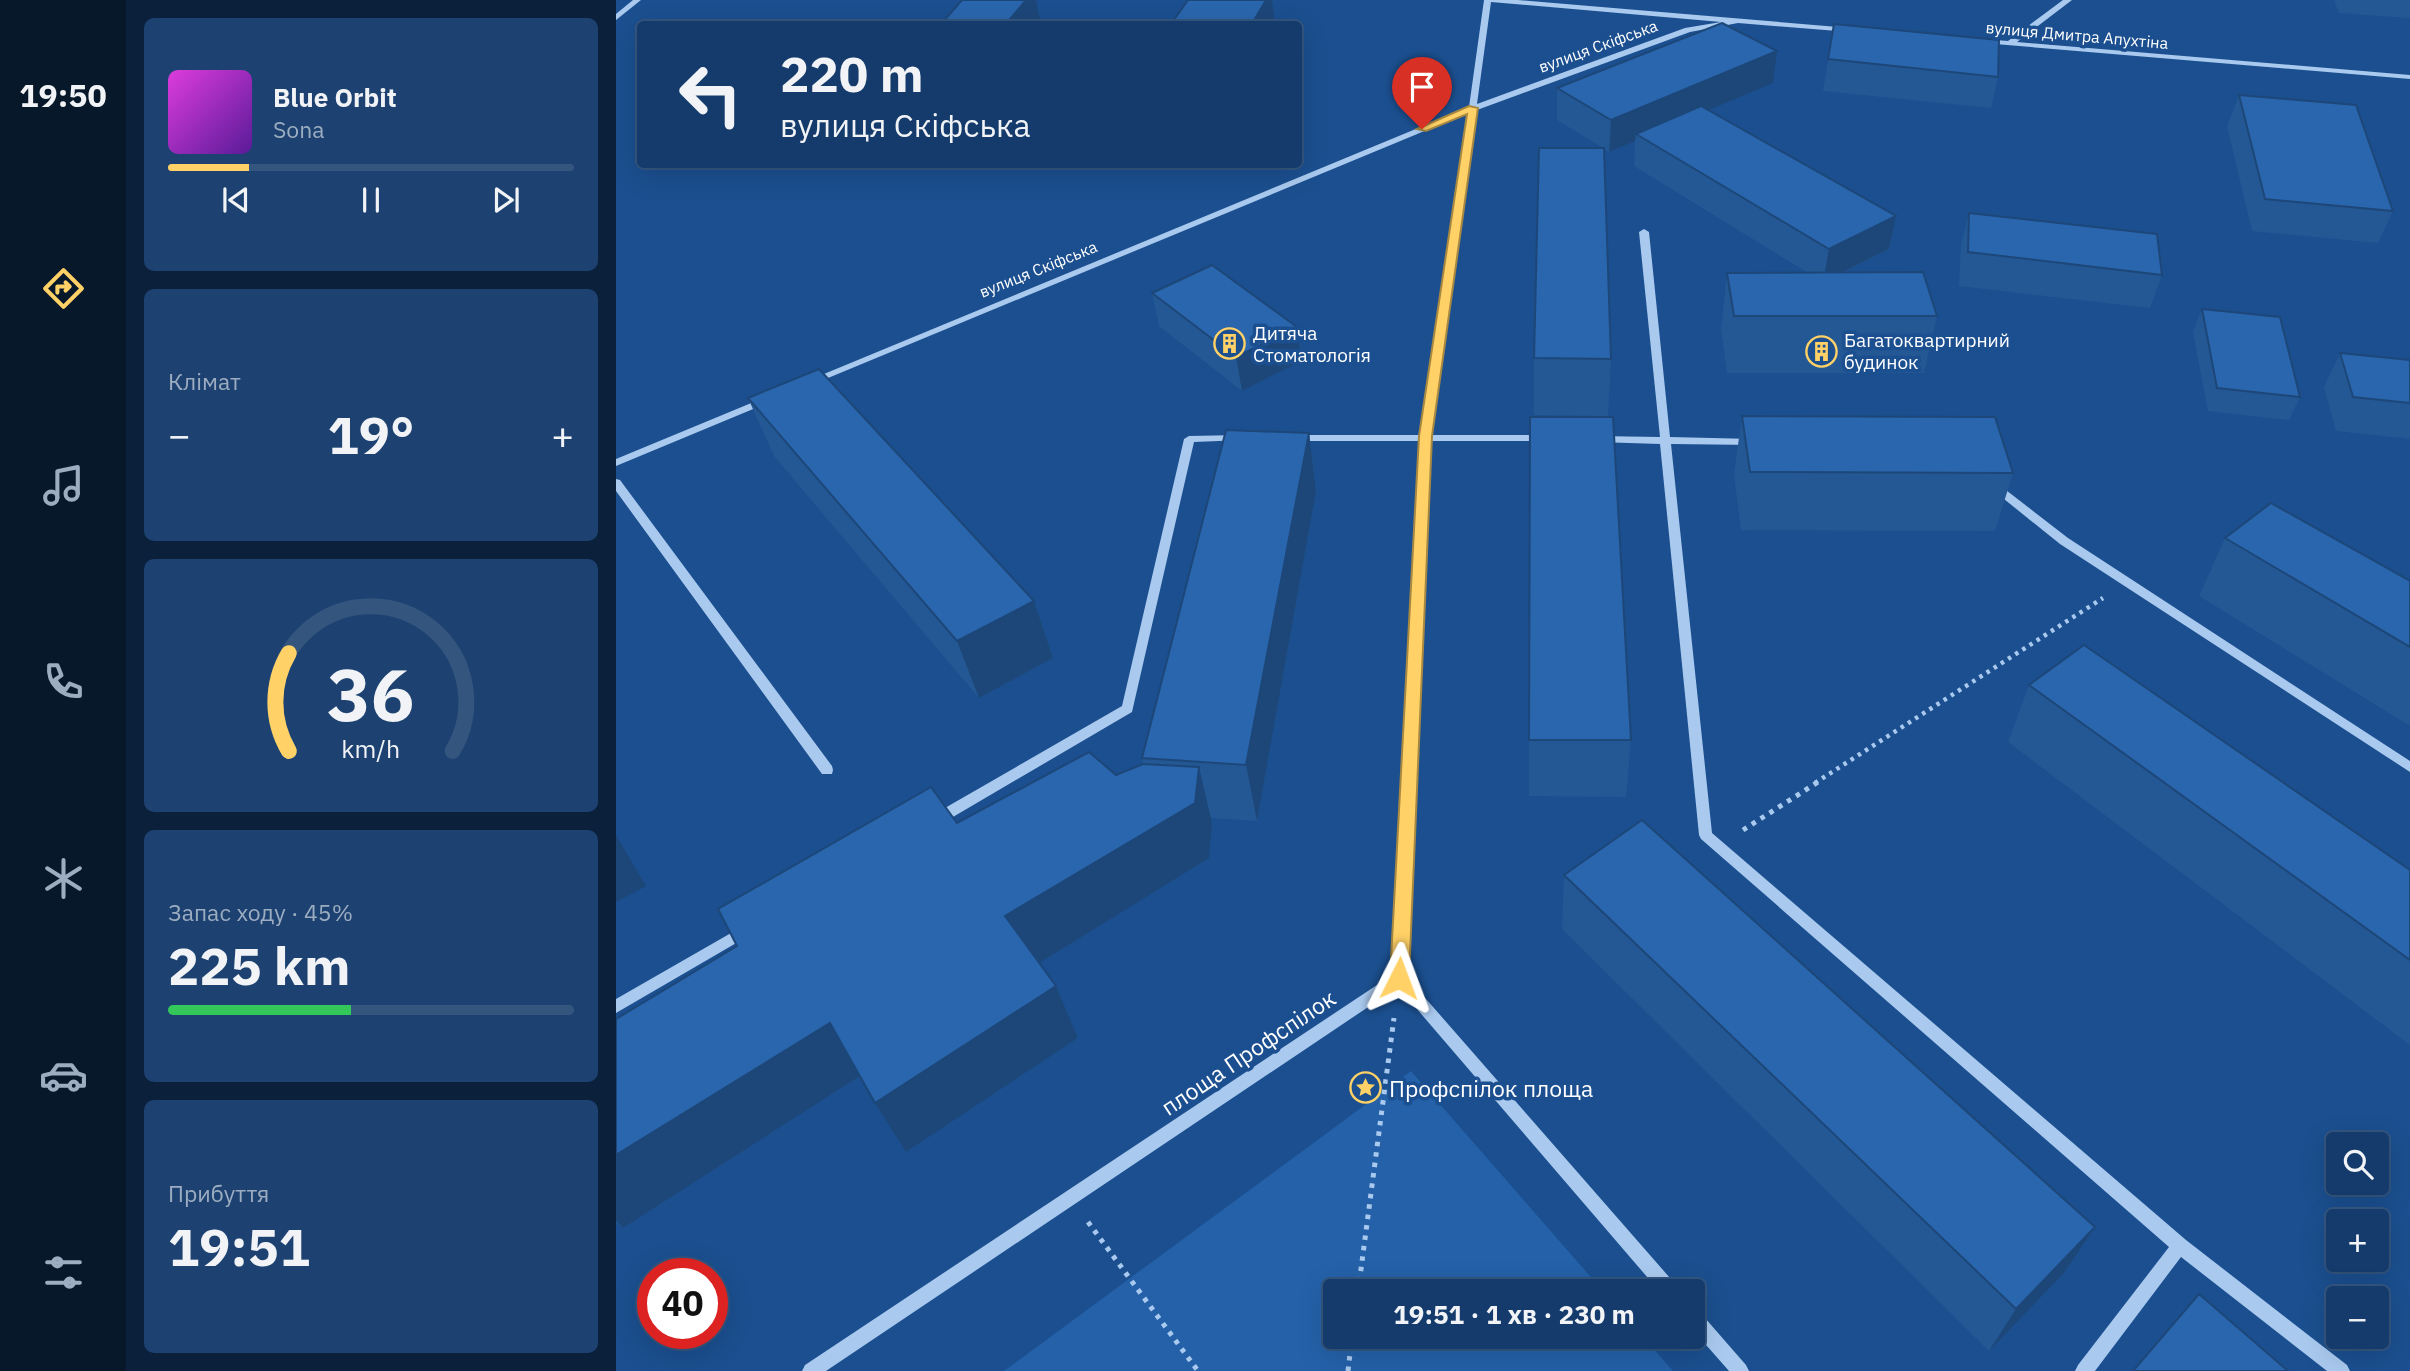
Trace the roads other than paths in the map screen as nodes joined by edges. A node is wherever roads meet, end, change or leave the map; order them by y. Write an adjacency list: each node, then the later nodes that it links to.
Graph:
1 (637, 0): 4 (street)
2 (1489, 0): 5 (street); 10 (street)
3 (2068, 0): 8 (street)
4 (616, 18)
5 (1737, 20): 6 (street); 10 (street, вулиця Скіфська)
6 (1860, 31)
7 (1969, 40): 8 (street, вулиця Дмитра Апухтіна)
8 (2010, 43): 9 (street, вулиця Дмитра Апухтіна)
9 (2410, 77)
10 (1473, 108): 12 (street, вулиця Скіфська); 14 (street)
11 (1644, 232): 19 (street)
12 (803, 384)
13 (778, 395): 21 (street)
14 (1426, 436): 16 (street); 17 (street); 28 (street)
15 (1258, 438): 26 (street)
16 (1286, 438)
17 (1559, 438)
18 (1586, 438): 19 (street)
19 (1666, 440): 20 (street); 30 (street)
20 (1773, 442)
21 (616, 463)
22 (1980, 473): 24 (street)
23 (616, 483): 25 (street)
24 (2410, 766)
25 (827, 770)
26 (925, 827)
27 (759, 923): 29 (street)
28 (1399, 978): 31 (street); 33 (street, площа Профспілок)
29 (616, 1007)
30 (2180, 1247): 35 (street); 36 (street)
31 (1660, 1279)
32 (1705, 1331): 34 (street)
33 (811, 1371)
34 (1740, 1371)
35 (2084, 1371)
36 (2341, 1371)

